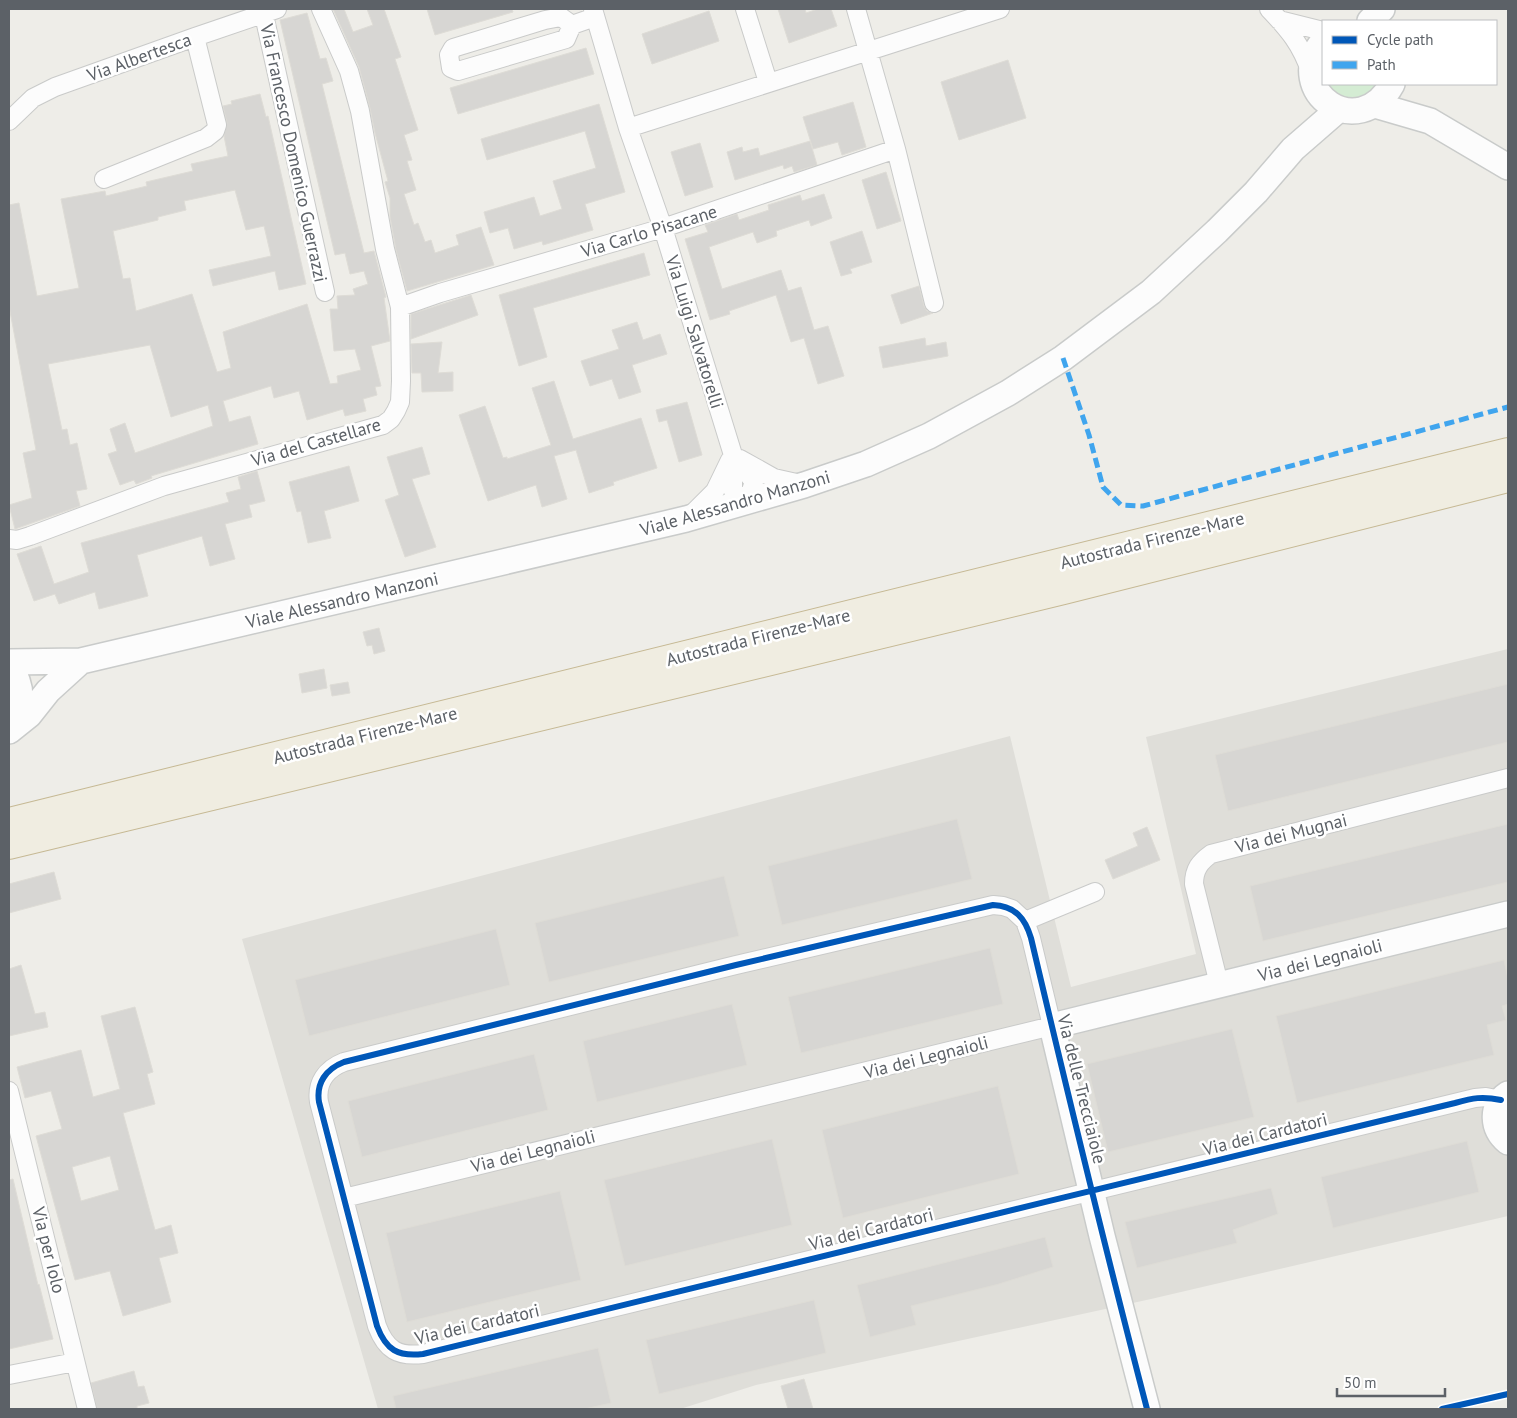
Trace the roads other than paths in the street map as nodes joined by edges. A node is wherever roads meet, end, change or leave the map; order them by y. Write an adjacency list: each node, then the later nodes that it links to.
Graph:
1 (321, 9): 32 (street, Via del Castellare)
2 (745, 9): 18 (street)
3 (856, 9): 15 (street)
4 (1000, 9): 15 (street)
5 (1382, 9): 9 (street)
6 (271, 12): 13 (street, Via Albertesca); 30 (street, Via Francesco Domenico Guerrazzi)
7 (594, 13): 10 (street); 25 (street, Via Luigi Salvatorelli)
8 (1274, 14): 12 (street); 17 (street)
9 (1371, 20)
10 (572, 25): 11 (street); 16 (street)
11 (510, 31): 16 (street); 16 (street)
12 (1322, 31)
13 (195, 36): 23 (street, Via Albertesca); 28 (street)
14 (1322, 42): 17 (street)
15 (868, 50): 18 (street); 26 (street)
16 (515, 54)
17 (1311, 73): 21 (street)
18 (768, 82): 25 (street)
19 (1391, 85): 22 (street)
20 (1401, 85): 24 (street)
21 (1330, 103): 22 (street); 36 (street, Viale Alessandro Manzoni)
22 (1375, 105): 24 (street)
23 (9, 121)
24 (1430, 121): 27 (street)
25 (628, 128): 29 (street, Via Luigi Salvatorelli)
26 (896, 149): 29 (street, Via Carlo Pisacane); 31 (street)
27 (1508, 167)
28 (104, 179)
29 (663, 228): 32 (street, Via Carlo Pisacane); 34 (street, Via Luigi Salvatorelli)
30 (325, 292)
31 (934, 303)
32 (400, 307): 39 (street, Via del Castellare)
33 (1508, 452): 45 (highway, Autostrada Firenze-Mare)
34 (732, 455): 36 (street); 37 (street, Via Luigi Salvatorelli); 38 (street)
35 (1508, 478): 46 (highway, Autostrada Firenze-Mare)
36 (804, 485): 37 (street, Viale Alessandro Manzoni)
37 (747, 502): 38 (street, Viale Alessandro Manzoni)
38 (686, 519): 40 (street, Viale Alessandro Manzoni)
39 (9, 539)
40 (81, 661): 41 (street, Viale Alessandro Manzoni); 43 (street)
41 (9, 662)
42 (9, 666): 43 (street)
43 (9, 731)
44 (1508, 778): 50 (street, Via dei Mugnai)
45 (9, 822)
46 (9, 845)
47 (1095, 892): 49 (street)
48 (1508, 914): 50 (street, Via dei Legnaioli)
49 (1025, 922): 51 (street, Via delle Trecciaiole); 56 (street, Via dei Cardatori)
50 (1219, 984): 51 (street, Via dei Legnaioli)
51 (1052, 1026): 55 (street, Via delle Trecciaiole); 56 (street, Via dei Legnaioli)
52 (9, 1091): 57 (street, Via per Iolo)
53 (1501, 1103): 54 (street); 55 (street, Via dei Cardatori)
54 (1508, 1142)
55 (1092, 1191): 56 (street, Via dei Cardatori); 60 (street, Via delle Trecciaiole)
56 (344, 1198)
57 (74, 1362): 58 (street); 59 (street, Via per Iolo)
58 (9, 1375)
59 (87, 1409)
60 (1146, 1409)

